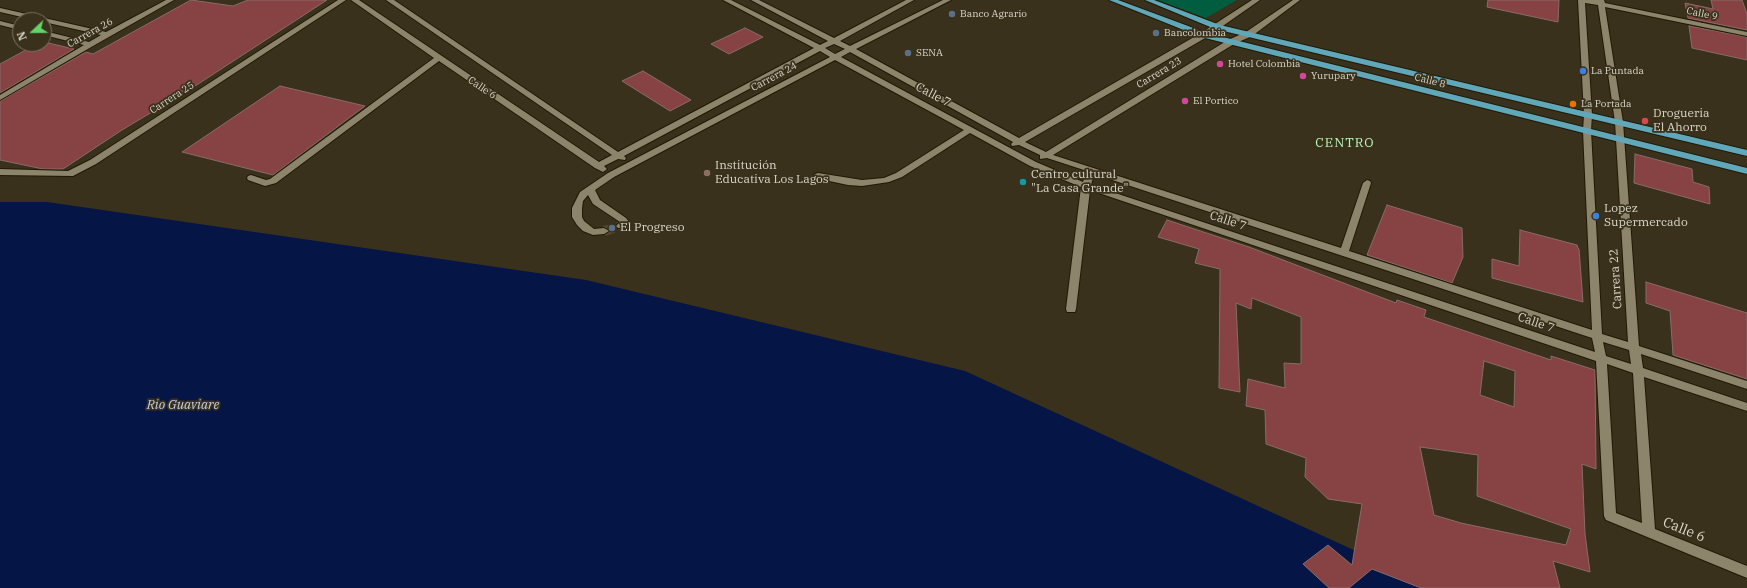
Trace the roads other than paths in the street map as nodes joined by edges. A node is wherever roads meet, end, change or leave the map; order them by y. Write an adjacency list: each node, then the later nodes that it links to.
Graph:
1 (171, 0): 23 (street, Carrera 26)
2 (343, 0): 51 (street, Carrera 25)
3 (354, 0): 34 (street, Calle 6)
4 (389, 0): 44 (street, Calle 6)
5 (726, 0): 31 (street, Calle 7)
6 (754, 0): 28 (street, Calle 7)
7 (911, 0): 28 (street, Carrera 24)
8 (948, 0): 32 (street, Carrera 24)
9 (1112, 0): 27 (main road, Calle 8)
10 (1148, 0): 21 (main road, Calle 8)
11 (1257, 0): 21 (street, Carrera 23)
12 (1297, 0): 24 (street, Carrera 23)
13 (1582, 0): 15 (street, Calle 9); 36 (street, Carrera 22)
14 (1612, 0): 22 (street, Calle 9)
15 (1601, 2): 25 (street, Calle 9); 37 (street, Carrera 22)
16 (0, 10): 17 (street)
17 (12, 13)
18 (52, 22): 23 (street)
19 (0, 23): 20 (street)
20 (12, 26)
21 (1218, 27): 24 (main road, Calle 8); 27 (street, Carrera 23)
22 (1747, 27)
23 (108, 34): 30 (street, Carrera 26)
24 (1249, 34): 29 (street, Carrera 23); 36 (main road, Calle 8)
25 (1747, 34)
26 (52, 35): 30 (street)
27 (1204, 35): 29 (main road, Calle 8); 41 (street, Carrera 23)
28 (834, 41): 31 (street, Carrera 24); 32 (street, Calle 7)
29 (1231, 42): 39 (main road, Calle 8); 45 (street, Carrera 23)
30 (90, 44): 35 (street, Carrera 26)
31 (819, 48): 33 (street, Calle 7); 44 (street, Carrera 24)
32 (850, 48): 33 (street, Carrera 24); 41 (street, Calle 7)
33 (835, 57): 38 (street, Calle 7); 46 (street, Carrera 24)
34 (438, 58): 48 (street, Calle 6); 54 (street)
35 (0, 98)
36 (1588, 115): 37 (main road, Calle 8); 39 (street, Carrera 22)
37 (1619, 122): 40 (street, Carrera 22); 43 (main road, Calle 8)
38 (971, 129): 42 (street, Calle 7); 53 (street)
39 (1587, 131): 40 (main road, Calle 8); 64 (street, Carrera 22)
40 (1619, 139): 50 (main road, Calle 8); 65 (street, Carrera 22)
41 (1019, 142): 42 (street, Carrera 23); 45 (street, Calle 7)
42 (1005, 149): 47 (street, Calle 7)
43 (1747, 153)
44 (618, 155): 46 (street, Calle 6); 48 (street, Carrera 24)
45 (1046, 155): 47 (street, Carrera 23); 49 (street, Calle 7)
46 (632, 164): 52 (street, Carrera 24)
47 (1033, 164): 56 (street, Calle 7)
48 (598, 166): 52 (street, Calle 6)
49 (1091, 171): 56 (street); 60 (street, Calle 7)
50 (1747, 171)
51 (0, 172)
52 (611, 175): 57 (street, Carrera 24)
53 (818, 176)
54 (251, 178)
55 (1367, 183): 60 (street)
56 (1086, 186): 62 (street, Calle 7); 63 (street)
57 (590, 189): 58 (street); 59 (street, Carrera 24)
58 (621, 226)
59 (604, 231)
60 (1344, 254): 61 (street, Calle 7)
61 (1391, 269): 62 (street); 64 (street, Calle 7)
62 (1386, 286): 66 (street, Calle 7)
63 (1071, 309)
64 (1597, 335): 65 (street, Calle 7); 66 (street, Carrera 22)
65 (1634, 347): 67 (street, Carrera 22); 68 (street, Calle 7)
66 (1601, 358): 67 (street, Calle 7); 70 (street, Carrera 22)
67 (1638, 372): 69 (street, Calle 7); 71 (street, Carrera 22)
68 (1747, 385)
69 (1747, 407)
70 (1610, 516): 71 (street, Calle 6)
71 (1649, 532): 72 (street, Calle 6)
72 (1747, 572)

